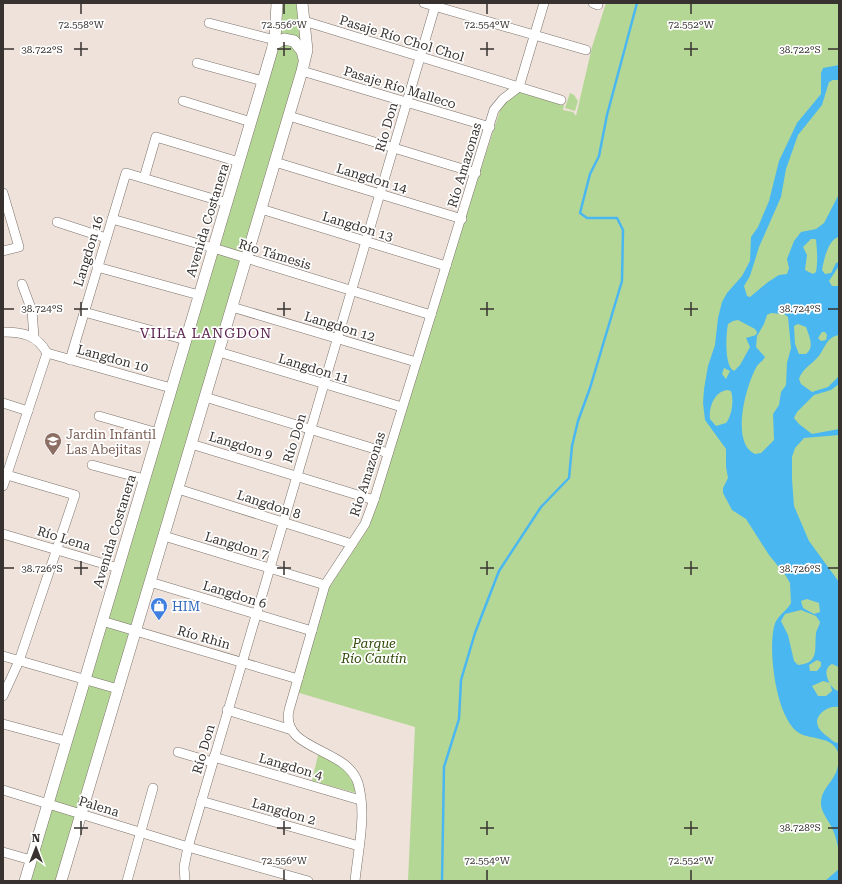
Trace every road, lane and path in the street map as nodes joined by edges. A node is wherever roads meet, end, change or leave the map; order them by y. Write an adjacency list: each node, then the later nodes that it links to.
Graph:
1 (277, 3): 9 (main road, Avenida Costanera)
2 (302, 3): 6 (main road)
3 (424, 3): 5 (street)
4 (544, 3): 8 (street)
5 (435, 5): 8 (street); 11 (street, Río Don)
6 (304, 21): 11 (street, Pasaje Río Chol Chol); 13 (main road)
7 (209, 23): 9 (street)
8 (535, 35): 10 (street); 15 (street)
9 (274, 42): 13 (main road); 14 (main road, Avenida Costanera)
10 (586, 50)
11 (420, 58): 15 (street, Pasaje Río Chol Chol); 18 (street, Río Don)
12 (197, 63): 14 (street)
13 (303, 66): 18 (street, Pasaje Río Malleco); 19 (main road)
14 (263, 82): 20 (main road, Avenida Costanera)
15 (519, 87): 16 (street, Pasaje Río Chol Chol); 21 (street, Río Amazonas)
16 (561, 100)
17 (183, 101): 20 (street)
18 (407, 102): 21 (street, Pasaje Río Malleco); 22 (street, Río Don)
19 (289, 116): 22 (street); 24 (main road)
20 (251, 122): 23 (main road, Avenida Costanera)
21 (490, 127): 25 (street, Río Amazonas)
22 (393, 148): 25 (street); 28 (street, Río Don)
23 (239, 162): 26 (street); 29 (main road, Avenida Costanera)
24 (276, 162): 28 (street, Langdon 14); 30 (main road)
25 (476, 173): 32 (street, Río Amazonas)
26 (144, 178): 29 (street); 31 (street, Langdon 16)
27 (3, 193): 37 (street)
28 (380, 194): 32 (street, Langdon 14); 35 (street, Río Don)
29 (227, 203): 36 (main road, Avenida Costanera)
30 (261, 209): 35 (street, Langdon 13); 38 (main road)
31 (112, 219): 34 (street, Langdon 16); 36 (street, Río Támesis)
32 (462, 219): 39 (street, Río Amazonas)
33 (57, 222): 34 (street)
34 (106, 238): 40 (street, Langdon 16)
35 (366, 242): 39 (street, Langdon 13); 42 (street, Río Don)
36 (213, 248): 38 (street, Río Támesis); 43 (main road, Avenida Costanera)
37 (3, 251)
38 (247, 258): 42 (street, Río Támesis); 44 (main road)
39 (446, 266): 46 (street, Río Amazonas)
40 (97, 267): 43 (street); 45 (street, Langdon 16)
41 (22, 284): 48 (street)
42 (352, 290): 46 (street, Río Támesis); 49 (street, Río Don)
43 (199, 295): 50 (main road, Avenida Costanera)
44 (232, 307): 49 (street, Langdon 12); 51 (main road)
45 (84, 312): 50 (street); 53 (street, Langdon 16)
46 (431, 315): 54 (street, Río Amazonas)
47 (3, 332): 48 (street)
48 (34, 337): 52 (street)
49 (338, 338): 54 (street, Langdon 12); 55 (street, Río Don)
50 (186, 340): 56 (main road, Avenida Costanera)
51 (219, 352): 55 (street, Langdon 11); 57 (main road)
52 (47, 353): 53 (street, Langdon 10); 60 (street)
53 (70, 360): 56 (street, Langdon 10)
54 (416, 362): 59 (street, Río Amazonas)
55 (324, 385): 59 (street, Langdon 11); 62 (street, Río Don)
56 (171, 388): 63 (main road, Avenida Costanera)
57 (205, 397): 62 (street); 64 (main road)
58 (3, 402): 60 (street)
59 (402, 407): 65 (street, Río Amazonas)
60 (28, 411): 67 (street)
61 (99, 416): 63 (street)
62 (310, 430): 65 (street); 70 (street, Río Don)
63 (158, 433): 71 (main road, Avenida Costanera)
64 (191, 444): 70 (street, Langdon 9); 73 (main road)
65 (388, 454): 74 (street, Río Amazonas)
66 (3, 455): 67 (street)
67 (12, 458): 69 (street)
68 (92, 465): 71 (street)
69 (7, 475): 72 (street); 79 (street)
70 (297, 476): 74 (street, Langdon 9); 75 (street, Río Don)
71 (144, 479): 80 (main road, Avenida Costanera)
72 (3, 486)
73 (178, 489): 75 (street, Langdon 8); 77 (main road)
74 (374, 500): 78 (street, Río Amazonas)
75 (283, 522): 78 (street, Langdon 8); 81 (street, Río Don)
76 (3, 534): 79 (street, Río Lena)
77 (164, 536): 81 (street, Langdon 7); 82 (main road)
78 (352, 544): 83 (street, Río Amazonas)
79 (57, 550): 80 (street, Río Lena); 89 (street)
80 (118, 568): 85 (main road, Avenida Costanera)
81 (269, 568): 83 (street, Langdon 7); 84 (street, Río Don)
82 (150, 582): 84 (street, Langdon 6); 86 (main road)
83 (326, 585): 87 (street, Río Amazonas)
84 (256, 614): 87 (street, Langdon 6); 90 (street, Río Don)
85 (102, 621): 86 (street, Río Rhin); 91 (main road, Avenida Costanera)
86 (136, 631): 90 (street, Río Rhin); 93 (main road)
87 (312, 631): 92 (street, Río Amazonas)
88 (3, 656): 89 (street)
89 (19, 661): 91 (street); 94 (street)
90 (241, 662): 92 (street, Río Rhin); 95 (street, Río Don)
91 (85, 679): 93 (street); 98 (main road, Avenida Costanera)
92 (298, 679): 97 (street, Río Amazonas)
93 (118, 689): 106 (main road)
94 (3, 696)
95 (227, 710): 97 (street); 100 (street, Río Don)
96 (3, 724): 98 (street)
97 (292, 730): 103 (street)
98 (66, 741): 105 (main road, Avenida Costanera)
99 (178, 752): 100 (street, Langdon 4)
100 (213, 759): 103 (street, Langdon 4); 104 (street, Río Don)
101 (153, 788): 107 (street)
102 (3, 790): 105 (street, Palena)
103 (360, 800): 108 (street)
104 (201, 801): 108 (street, Langdon 2); 109 (street, Río Don)
105 (48, 804): 106 (street, Palena); 111 (main road, Avenida Costanera)
106 (81, 814): 107 (street, Palena); 113 (main road)
107 (141, 833): 109 (street, Palena); 114 (street)
108 (359, 846): 117 (street)
109 (188, 847): 115 (street, Río Don); 116 (street, Palena)
110 (3, 852): 111 (street)
111 (31, 860): 112 (main road, Avenida Costanera)
112 (25, 881)
113 (61, 881)
114 (127, 881)
115 (186, 881)
116 (308, 881)
117 (355, 881)

